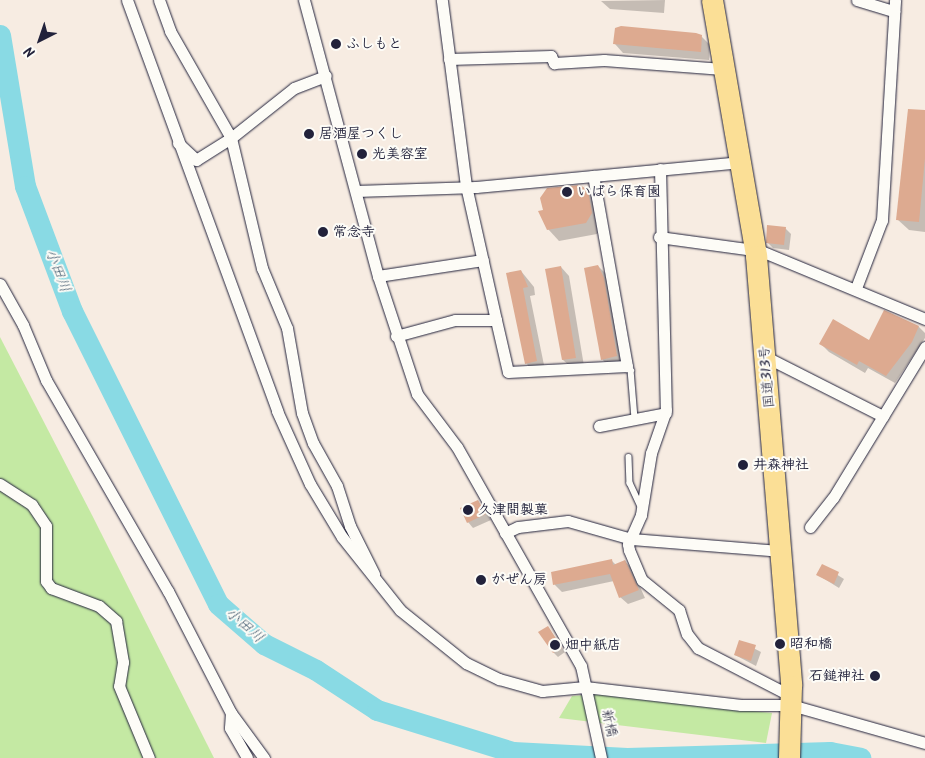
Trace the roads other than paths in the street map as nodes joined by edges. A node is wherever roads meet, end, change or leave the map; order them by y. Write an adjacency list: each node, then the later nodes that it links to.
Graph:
1 (127, 0): 9 (street)
2 (134, 0): 9 (street)
3 (159, 0): 13 (street)
4 (304, 0): 12 (street, 新橋)
5 (442, 0): 10 (street)
6 (712, 0): 11 (highway, 国道313号)
7 (857, 0): 8 (street)
8 (895, 6): 25 (street)
9 (131, 13): 14 (street)
10 (449, 59): 11 (street); 18 (street)
11 (723, 69): 15 (highway, 国道313号)
12 (326, 76): 13 (street); 19 (street, 新橋)
13 (231, 138): 14 (street); 43 (street)
14 (175, 140): 43 (street)
15 (739, 162): 16 (street); 21 (highway, 国道313号)
16 (660, 169): 17 (street); 20 (street)
17 (593, 176): 18 (street); 31 (street)
18 (466, 186): 19 (street); 22 (street)
19 (356, 191): 23 (street, 新橋)
20 (659, 237): 21 (street); 32 (street)
21 (754, 249): 25 (street); 30 (highway, 国道313号)
22 (483, 260): 23 (street); 27 (street)
23 (378, 276): 28 (street, 新橋)
24 (0, 284): 46 (street)
25 (856, 288): 26 (street)
26 (925, 319)
27 (496, 320): 28 (street); 31 (street)
28 (396, 336): 40 (street, 新橋)
29 (925, 347): 33 (street)
30 (766, 357): 33 (street); 42 (highway, 国道313号)
31 (627, 366): 34 (lane)
32 (666, 412): 34 (street); 38 (street)
33 (883, 416): 39 (street)
34 (635, 419): 35 (street)
35 (599, 426)
36 (629, 457): 38 (lane)
37 (0, 484): 48 (street)
38 (642, 509): 41 (street)
39 (810, 527)
40 (505, 534): 41 (street); 44 (street, 新橋)
41 (630, 539): 42 (street); 45 (street)
42 (780, 551): 45 (highway, 国道313号)
43 (379, 588): 44 (street)
44 (586, 690): 45 (street); 51 (street, 新橋)
45 (791, 708): 47 (street); 52 (highway, 国道313号)
46 (231, 713): 49 (street); 50 (street)
47 (925, 743)
48 (148, 758)
49 (247, 758)
50 (264, 758)
51 (601, 758)
52 (789, 758)

